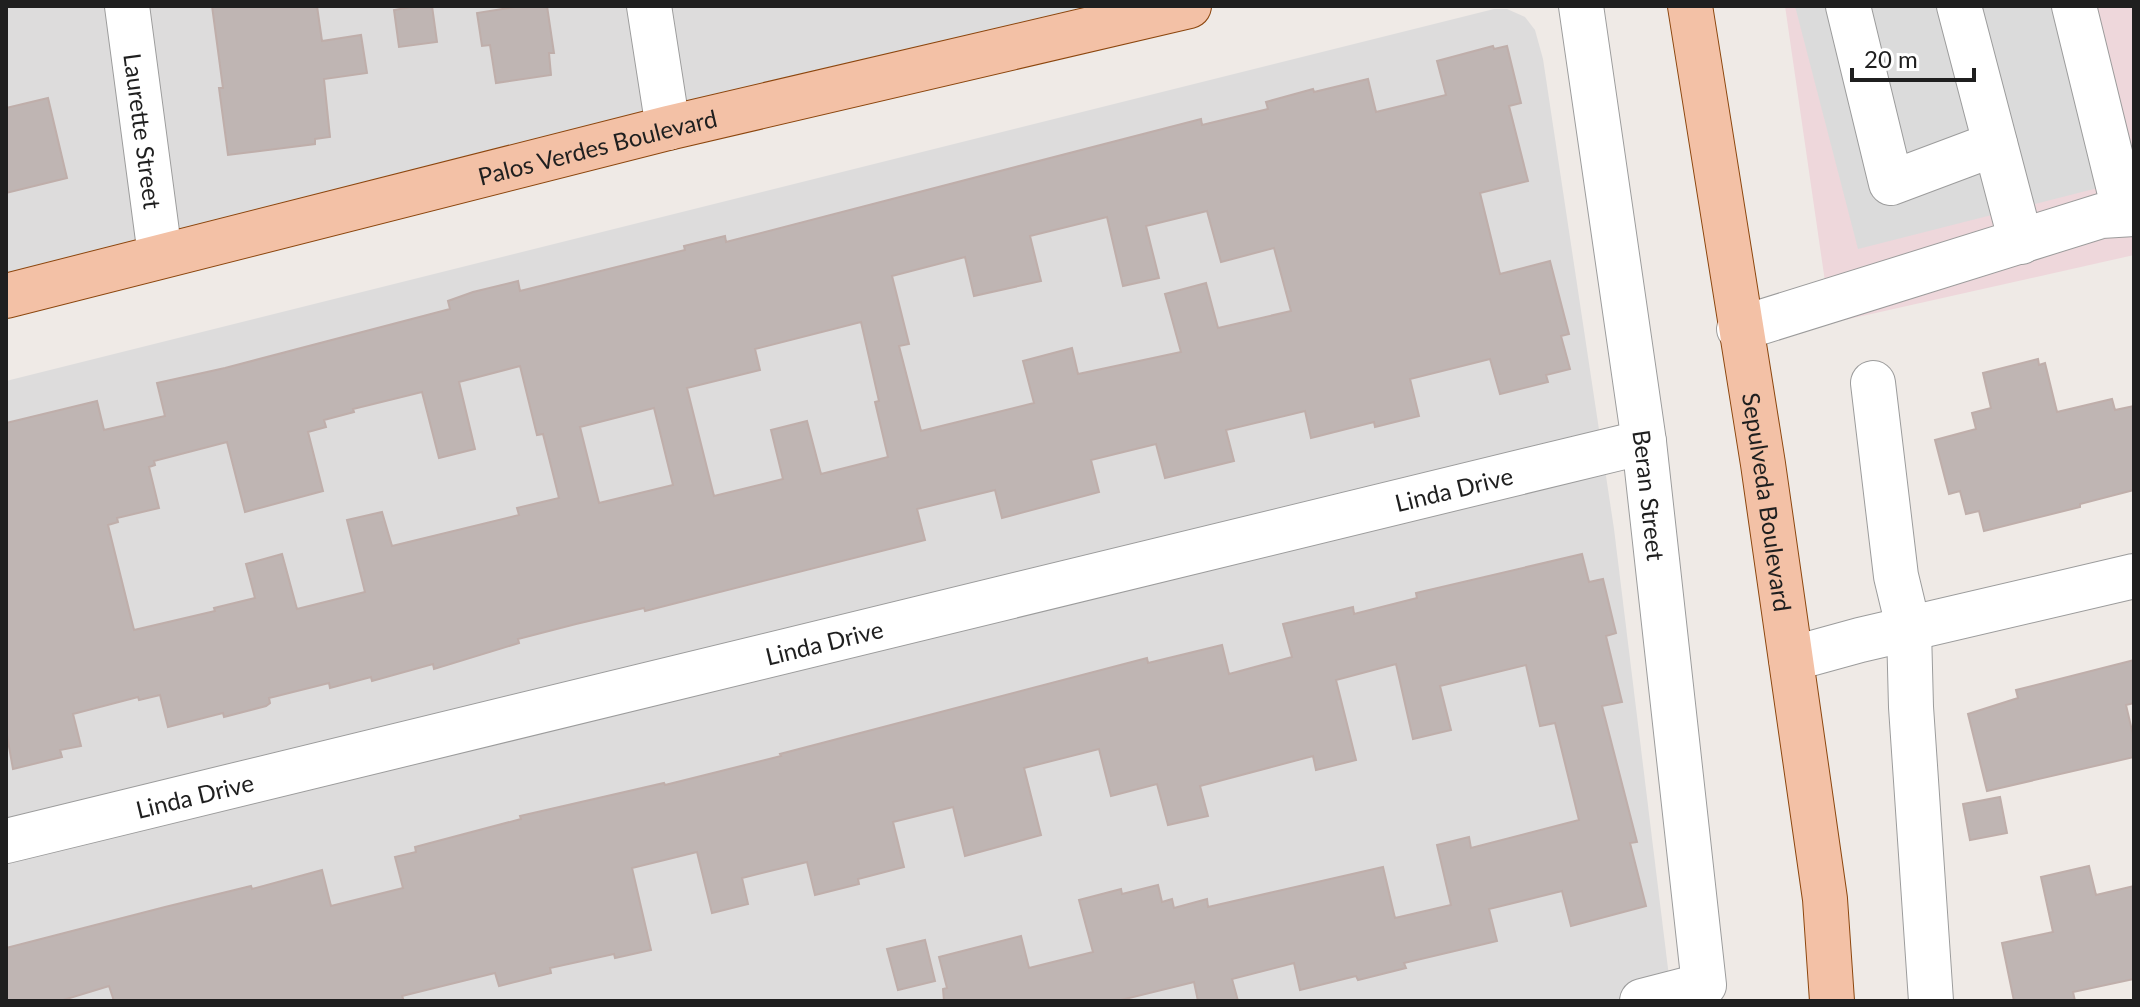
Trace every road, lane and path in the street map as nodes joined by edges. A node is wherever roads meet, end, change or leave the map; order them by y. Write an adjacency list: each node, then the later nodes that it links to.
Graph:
1 (127, 6): 13 (street, Laurette Street)
2 (649, 6): 9 (street)
3 (1581, 6): 17 (street, Beran Street)
4 (1690, 6): 15 (main road, Sepulveda Boulevard)
5 (1848, 6): 10 (street)
6 (1959, 6): 10 (street)
7 (2074, 6): 11 (street)
8 (1181, 7): 9 (main road, Palos Verdes Boulevard)
9 (668, 128): 13 (main road, Palos Verdes Boulevard)
10 (1995, 144): 12 (street)
11 (2130, 214): 12 (street)
12 (2021, 242): 15 (street)
13 (160, 255): 14 (main road, Palos Verdes Boulevard)
14 (6, 296)
15 (1739, 329): 20 (main road, Sepulveda Boulevard)
16 (1873, 383): 19 (street)
17 (1644, 442): 21 (street, Linda Drive); 22 (street, Beran Street)
18 (2134, 576): 19 (street)
19 (1909, 630): 20 (street); 24 (street)
20 (1791, 659): 23 (main road, Sepulveda Boulevard)
21 (6, 841)
22 (1642, 1001)
23 (1832, 1001)
24 (1931, 1001)

